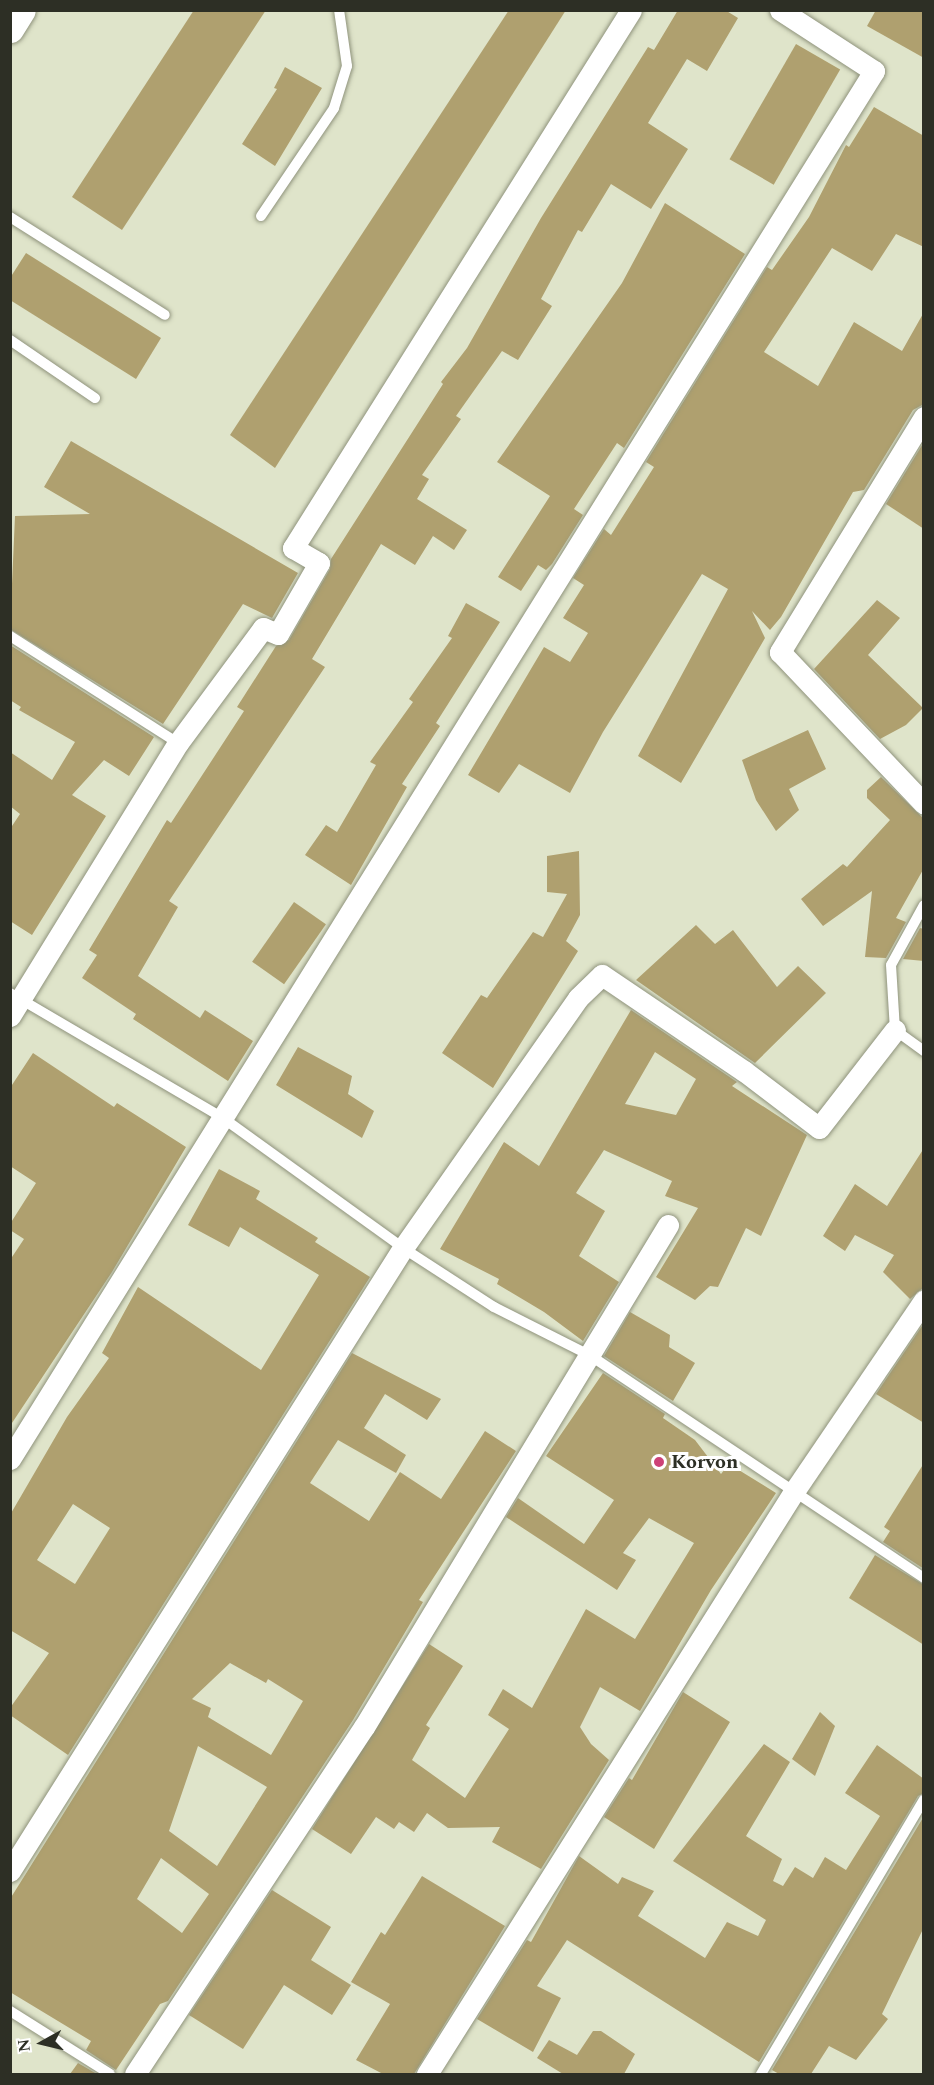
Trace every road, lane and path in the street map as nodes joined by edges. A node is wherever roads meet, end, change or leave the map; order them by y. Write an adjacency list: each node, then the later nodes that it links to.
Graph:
1 (22, 10): 5 (street)
2 (339, 10): 6 (lane)
3 (631, 10): 13 (street)
4 (780, 10): 19 (street)
5 (10, 29)
6 (261, 216)
7 (10, 217): 8 (lane)
8 (165, 315)
9 (10, 340): 10 (lane)
10 (95, 398)
11 (924, 417): 14 (street)
12 (10, 636): 13 (lane)
13 (178, 743): 16 (street)
14 (924, 804)
15 (924, 905): 17 (lane)
16 (14, 1003): 19 (lane)
17 (895, 1030): 18 (lane); 21 (street)
18 (924, 1051)
19 (223, 1118): 21 (lane); 24 (street)
20 (668, 1226): 23 (street)
21 (403, 1248): 23 (lane); 28 (street)
22 (924, 1300): 25 (street)
23 (591, 1356): 25 (lane); 31 (street)
24 (10, 1459)
25 (793, 1493): 26 (lane); 32 (street)
26 (924, 1578)
27 (924, 1800): 33 (lane)
28 (10, 1871)
29 (10, 2011): 30 (lane)
30 (110, 2074)
31 (135, 2074)
32 (427, 2074)
33 (761, 2074)

